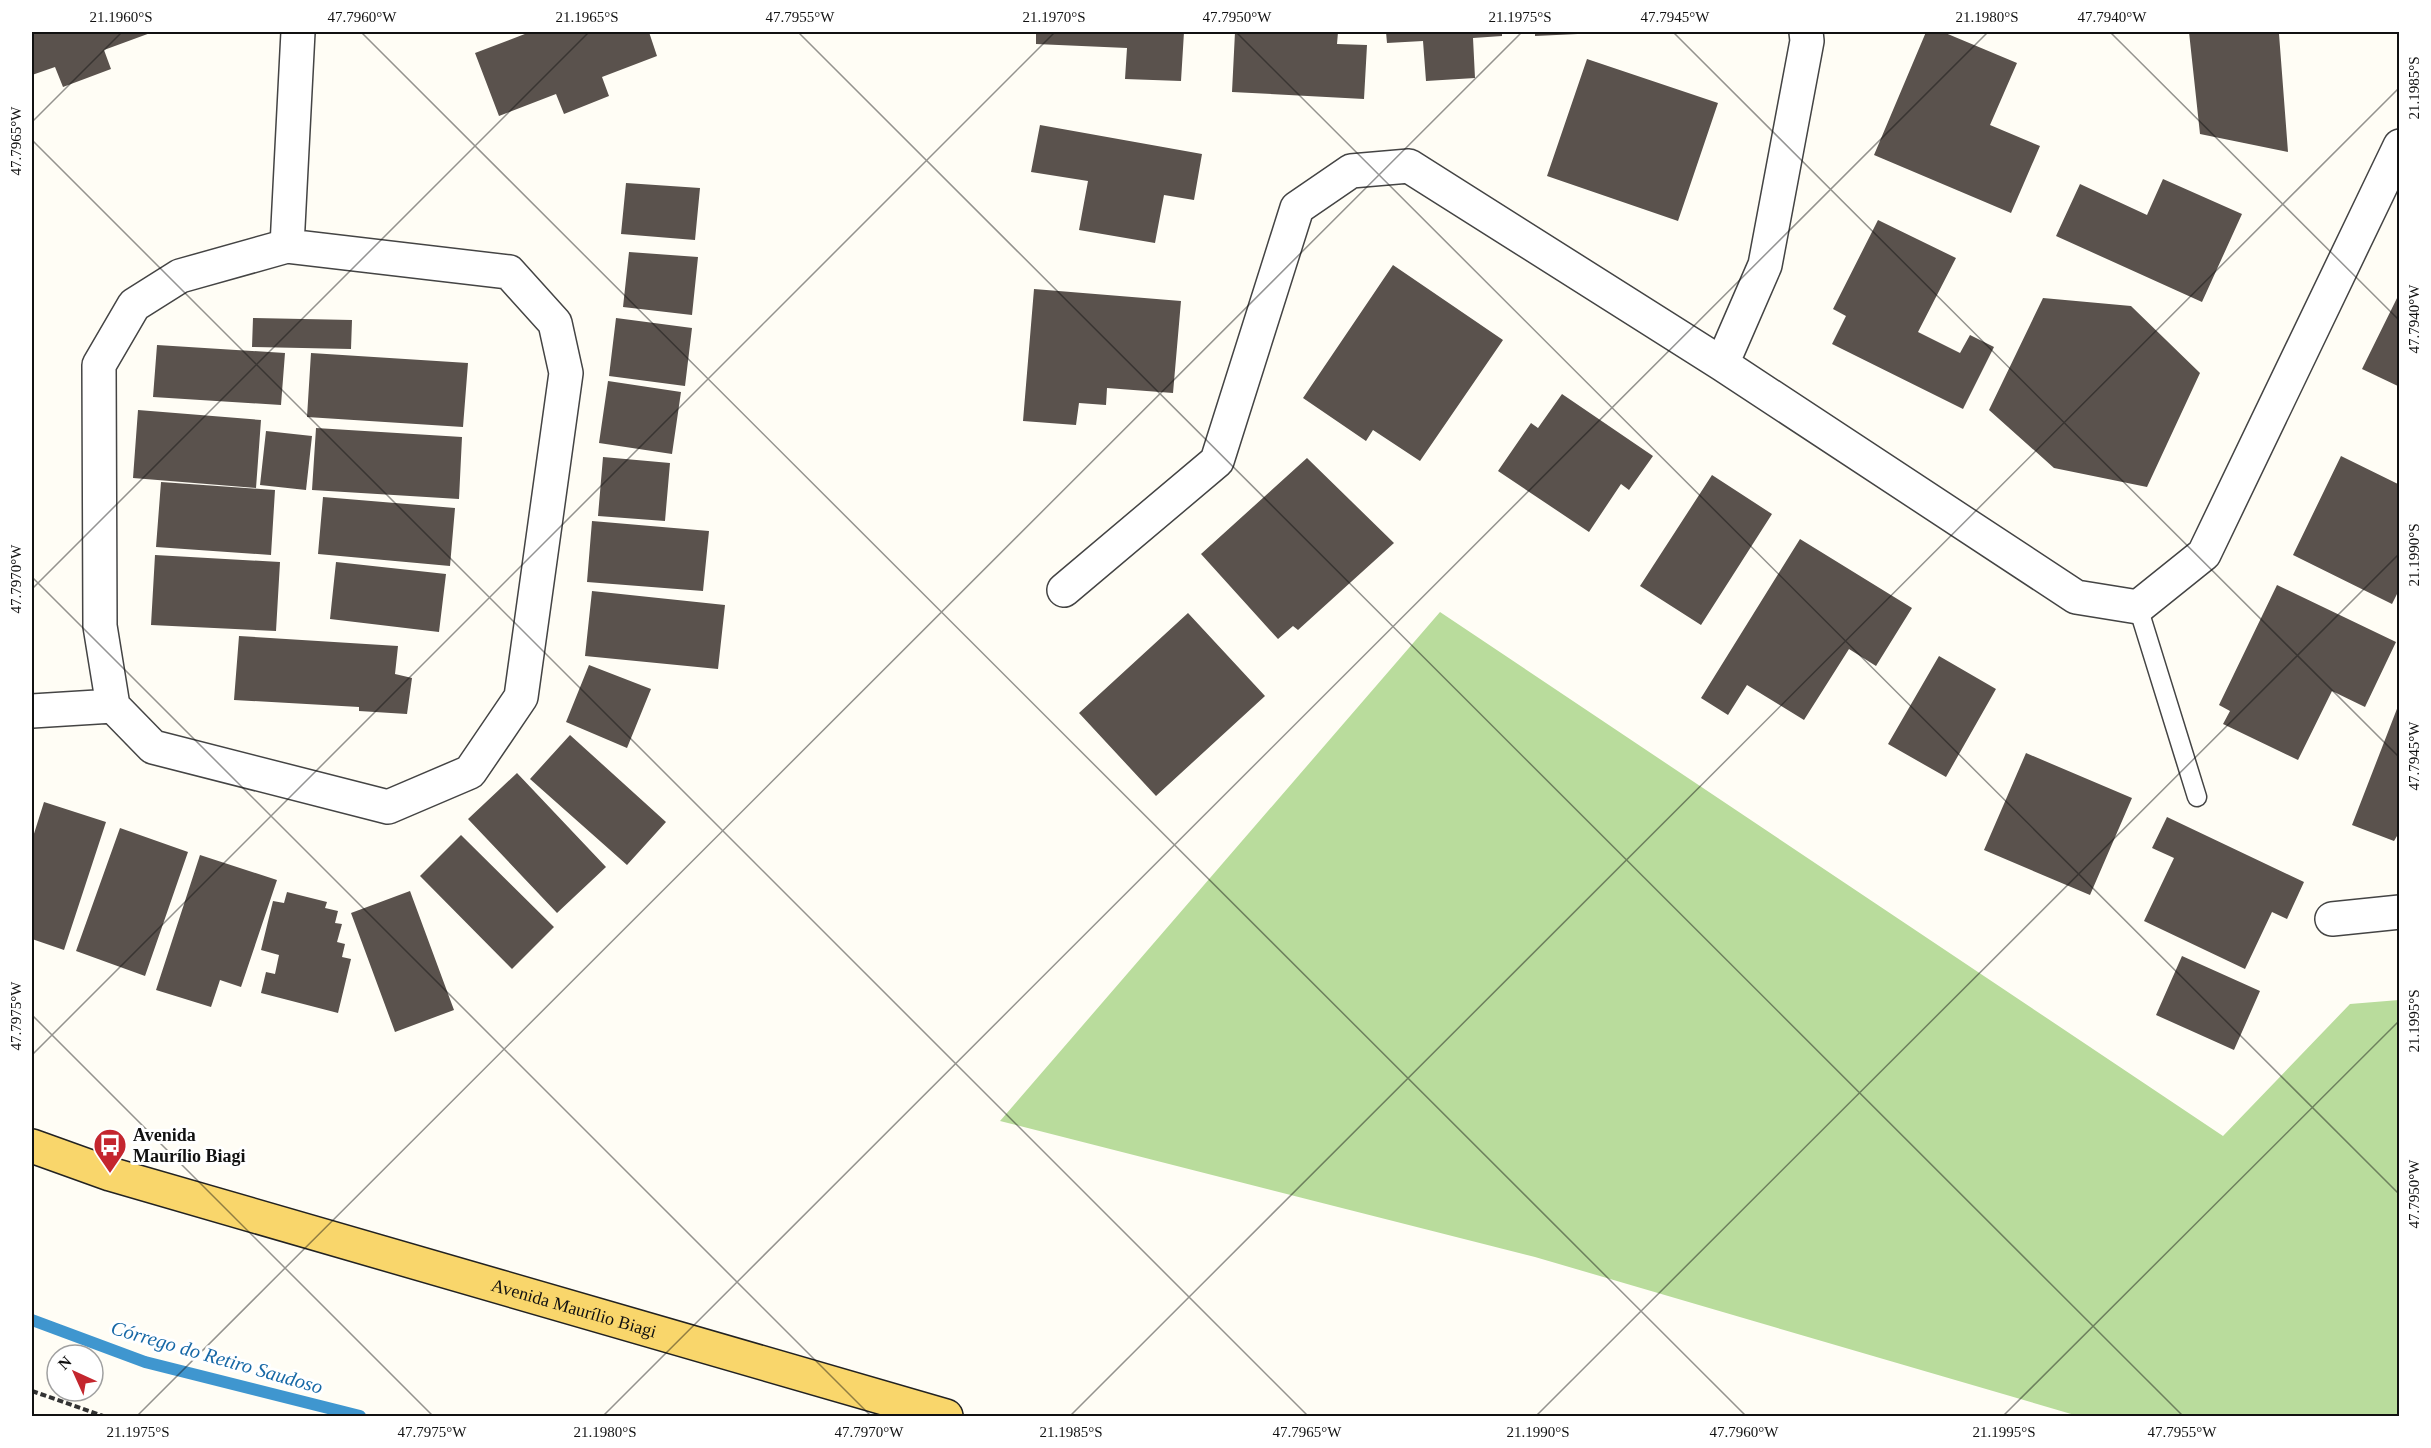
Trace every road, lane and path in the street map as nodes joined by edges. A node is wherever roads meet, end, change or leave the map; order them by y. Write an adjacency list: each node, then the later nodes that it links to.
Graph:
1 (298, 32): 4 (street)
2 (1806, 32): 5 (street)
3 (2400, 146): 7 (street)
4 (287, 246): 8 (street); 8 (street)
5 (1722, 364): 6 (street); 7 (street)
6 (1064, 590)
7 (2138, 607): 10 (lane)
8 (112, 706): 9 (street)
9 (32, 711)
10 (2197, 797)
11 (2400, 912): 12 (street)
12 (2332, 920)
13 (32, 1146): 16 (main road, Avenida Maurílio Biagi)
14 (32, 1391): 15 (path)
15 (104, 1416)
16 (946, 1416)

